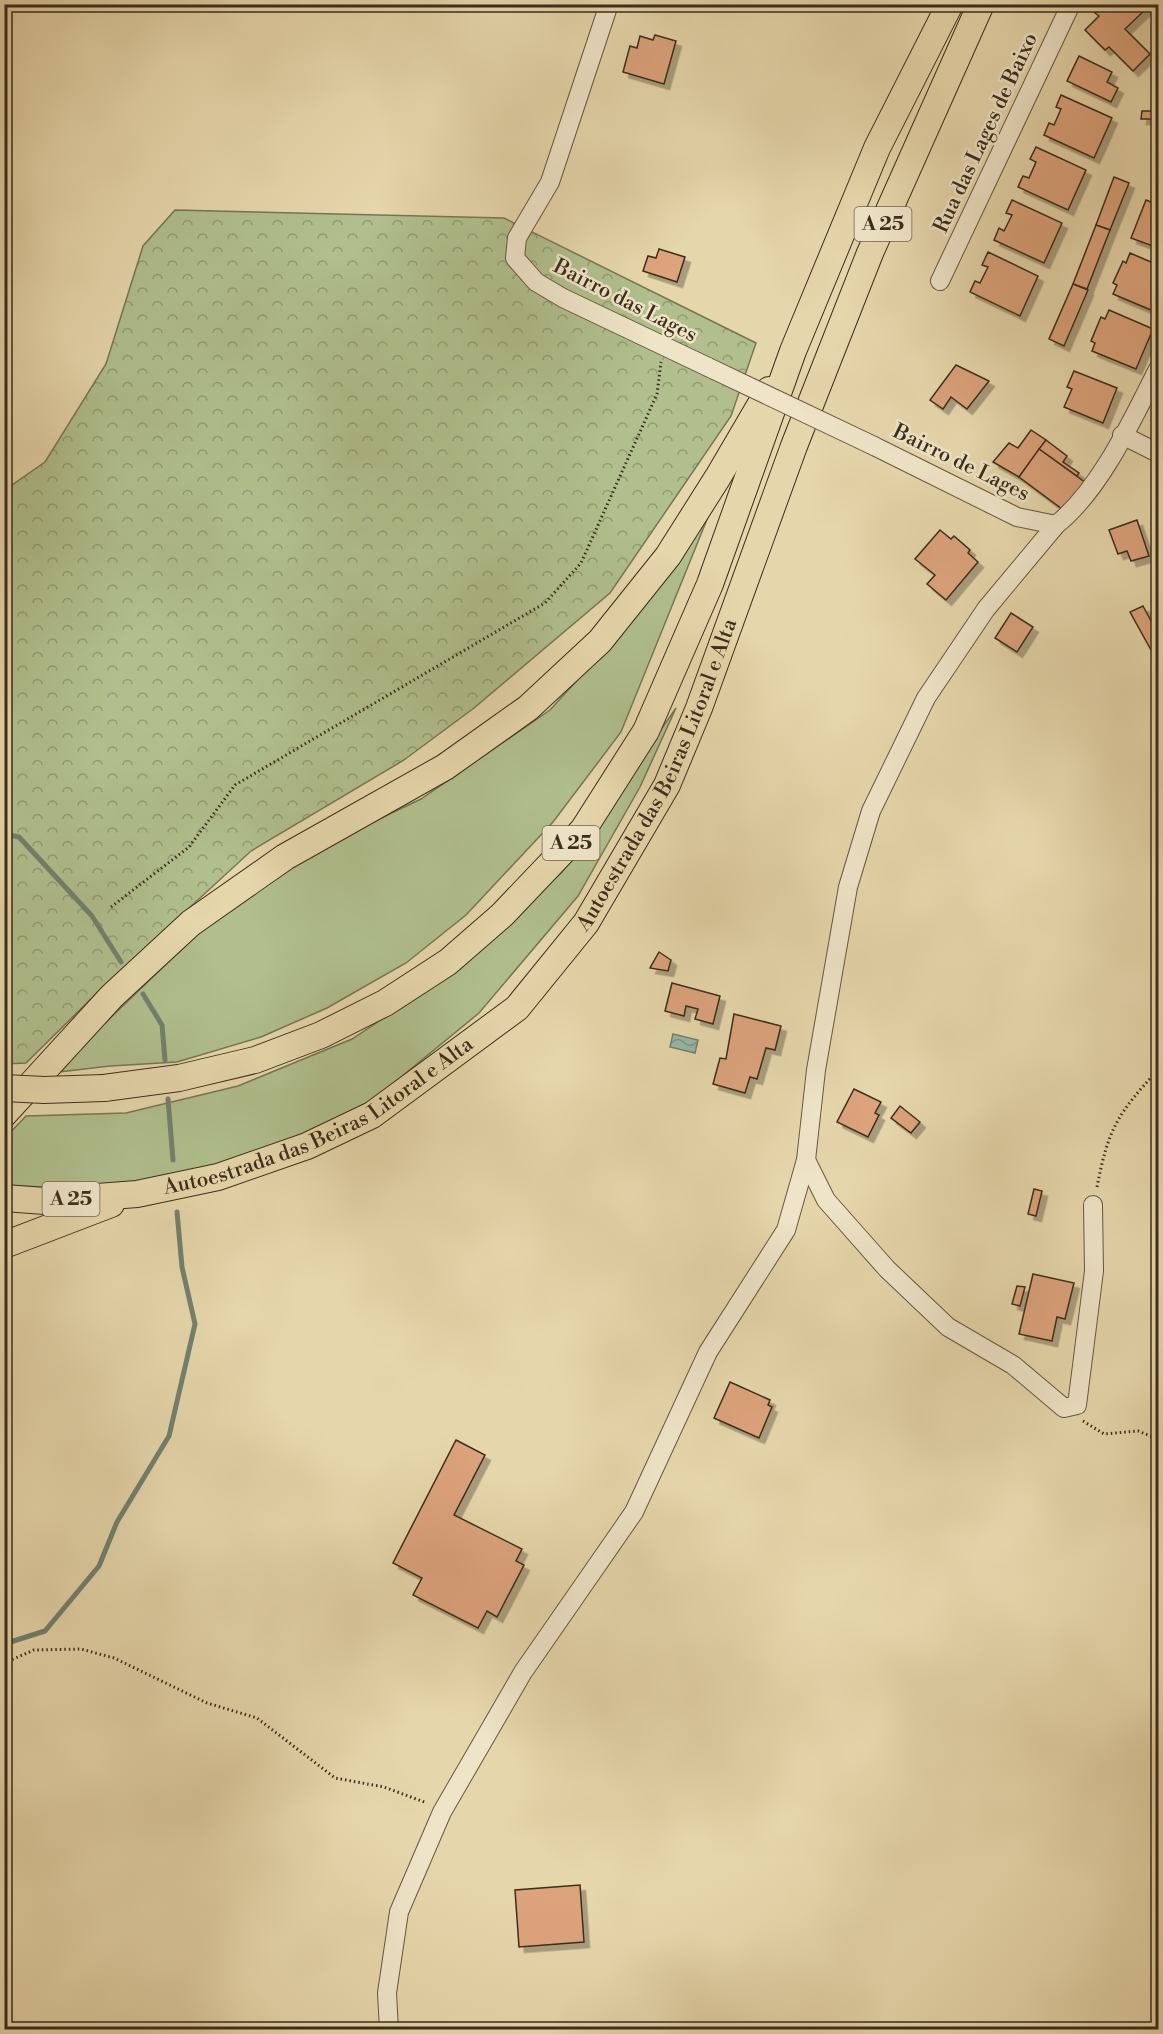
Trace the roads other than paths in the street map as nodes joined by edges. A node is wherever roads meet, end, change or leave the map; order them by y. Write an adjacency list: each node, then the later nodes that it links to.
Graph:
1 (609, 4): 9 (street, Bairro das Lages, bridge)
2 (950, 4): 6 (highway, Autoestrada das Beiras Litoral e Alta / A 25)
3 (981, 4): 15 (highway, Autoestrada das Beiras Litoral e Alta / A 25)
4 (1071, 4): 5 (street, Rua das Lages de Baixo)
5 (940, 280)
6 (793, 351): 12 (highway, Autoestrada das Beiras Litoral e Alta / A 25, bridge); 13 (highway)
7 (1158, 369): 8 (street)
8 (1122, 435): 10 (street); 11 (street)
9 (874, 446): 11 (street, Bairro de Lages)
10 (1158, 453)
11 (1056, 525): 14 (street)
12 (4, 1088)
13 (4, 1114)
14 (806, 1160): 17 (street); 19 (street)
15 (137, 1194): 16 (highway, Autoestrada das Beiras Litoral e Alta / A 25); 18 (highway)
16 (4, 1198)
17 (1093, 1205)
18 (4, 1245)
19 (389, 2030)

